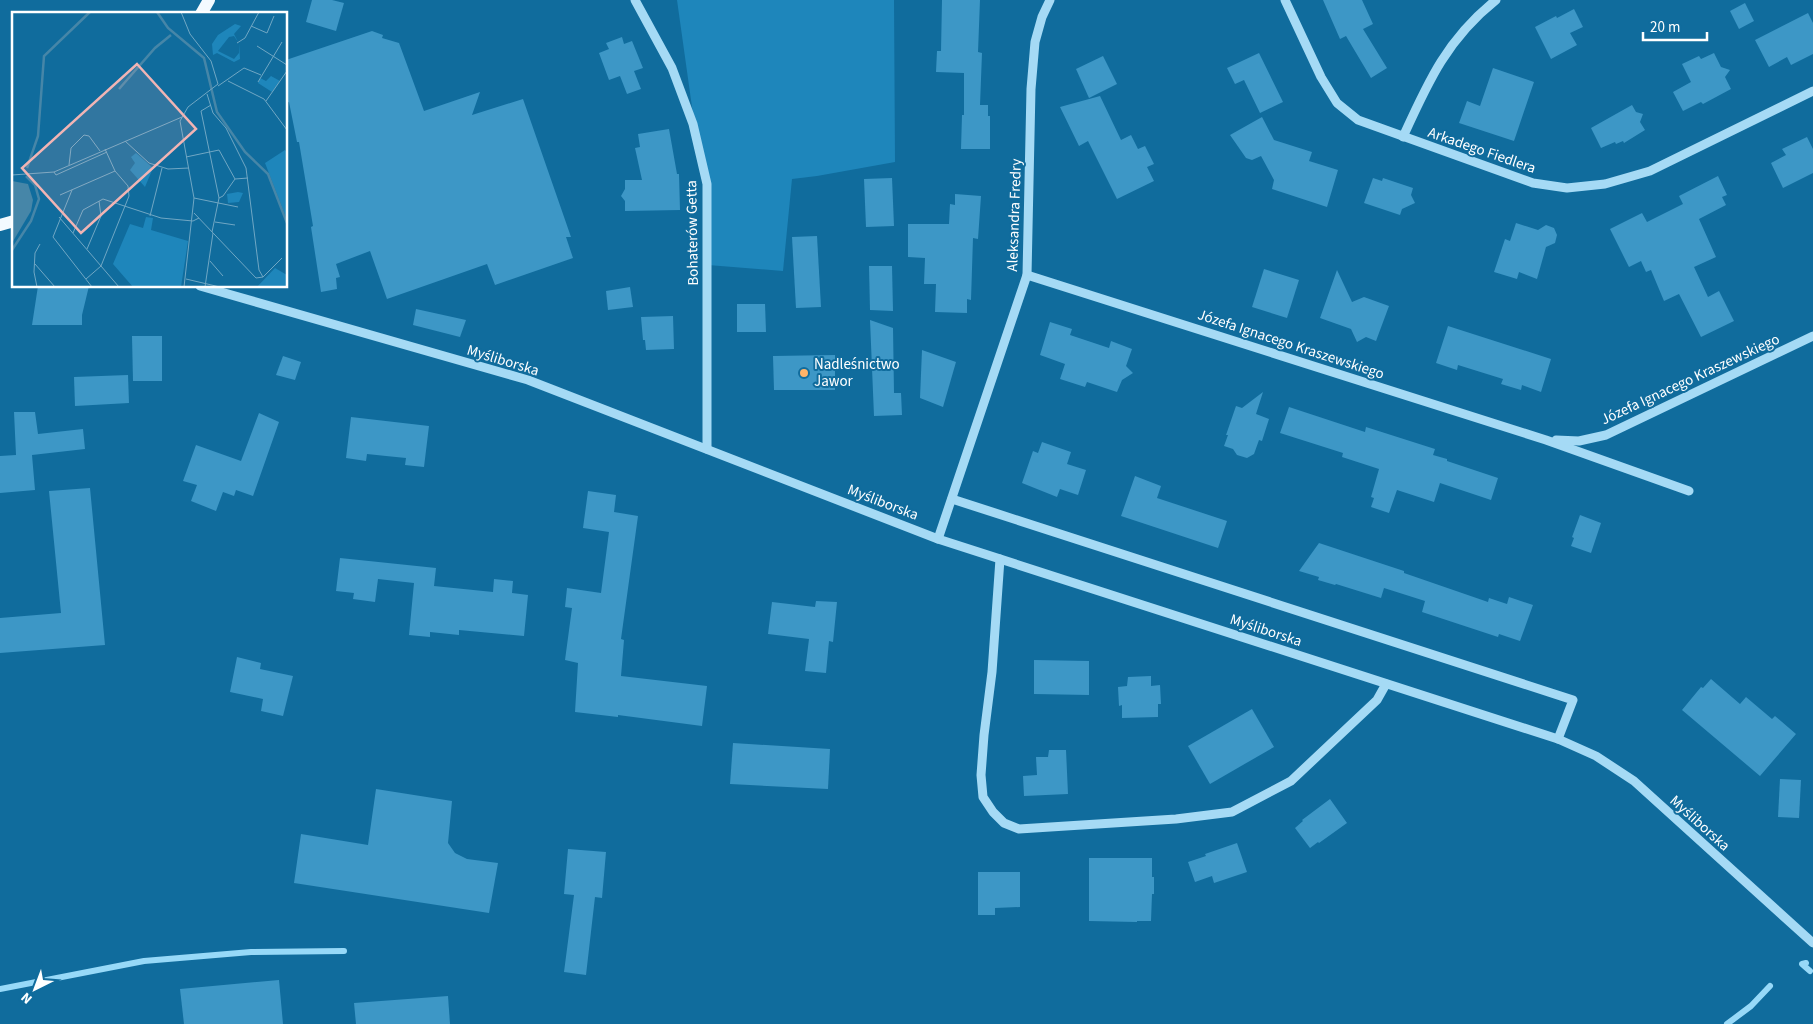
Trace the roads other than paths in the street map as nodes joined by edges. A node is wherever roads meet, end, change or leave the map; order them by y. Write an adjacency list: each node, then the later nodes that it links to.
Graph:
1 (209, 0): 6 (main road)
2 (635, 0): 13 (street, Bohaterów Getta)
3 (1050, 0): 9 (street, Aleksandra Fredry)
4 (1285, 0): 8 (street, Arkadego Fiedlera)
5 (1496, 0): 8 (street)
6 (202, 12)
7 (1813, 91): 8 (street, Arkadego Fiedlera)
8 (1403, 137)
9 (1027, 275): 12 (street, Józefa Ignacego Kraszewskiego); 15 (street, Aleksandra Fredry)
10 (207, 288): 13 (street, Myśliborska)
11 (1813, 336): 12 (street, Józefa Ignacego Kraszewskiego)
12 (1546, 440): 14 (street, Józefa Ignacego Kraszewskiego)
13 (707, 449): 16 (street, Myśliborska)
14 (1689, 490)
15 (952, 499): 16 (street, Aleksandra Fredry); 19 (street, Myśliborska)
16 (938, 539): 17 (street, Myśliborska)
17 (1000, 559): 18 (street, Myśliborska); 18 (street)
18 (1386, 684): 19 (street, Myśliborska)
19 (1558, 739): 20 (street, Myśliborska)
20 (1813, 943)

